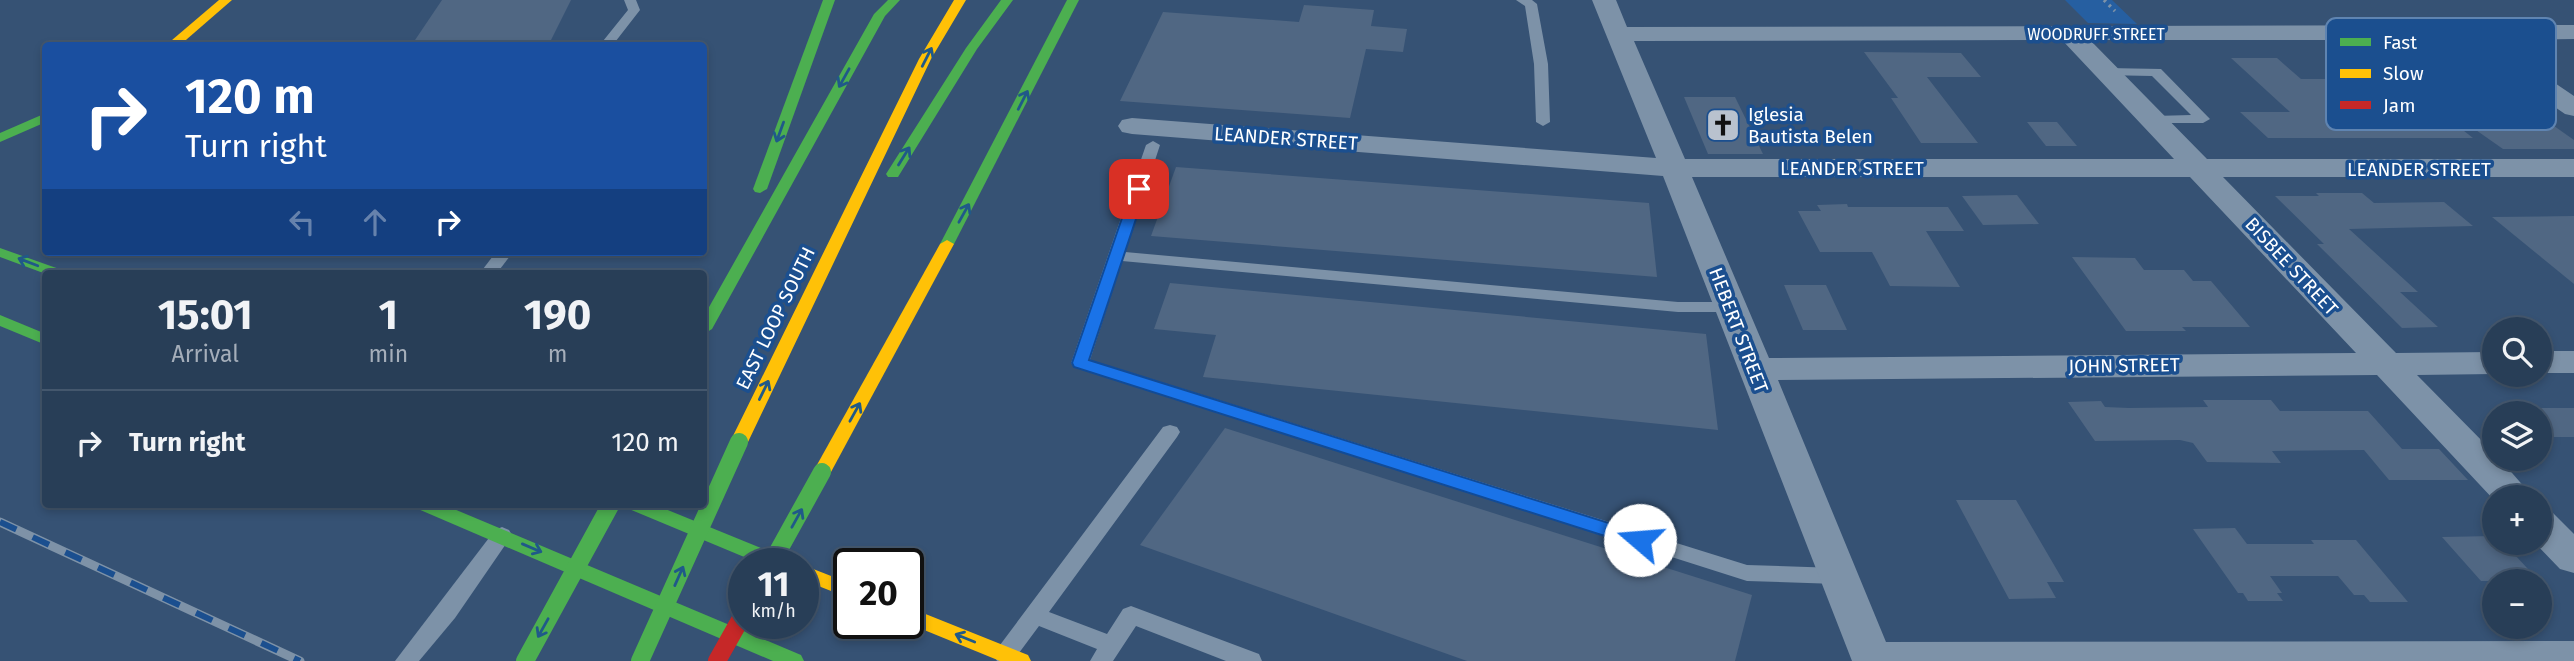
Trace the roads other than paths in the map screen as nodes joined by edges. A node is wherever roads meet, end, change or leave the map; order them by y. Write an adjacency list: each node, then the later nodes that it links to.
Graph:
1 (226, 0): 16 (main road)
2 (630, 0): 17 (lane)
3 (829, 0): 18 (main road)
4 (845, 0): 18 (main road)
5 (894, 0): 38 (main road, one-way to 38)
6 (960, 0): 43 (main road, EAST LOOP SOUTH, one-way to 6)
7 (1007, 0): 31 (main road, one-way to 7)
8 (1073, 0): 57 (main road, one-way to 8, bridge)
9 (1522, 0): 24 (lane)
10 (1604, 0): 14 (street, HEBERT STREET)
11 (2556, 32): 12 (street, WOODRUFF STREET)
12 (2574, 32)
13 (2326, 33): 15 (street, WOODRUFF STREET)
14 (1617, 34): 15 (street, WOODRUFF STREET); 28 (street, HEBERT STREET)
15 (2070, 34): 19 (street, BISBEE STREET)
16 (176, 42)
17 (608, 42)
18 (804, 68): 38 (main road, one-way to 38)
19 (2107, 72): 23 (street, BISBEE STREET); 23 (lane)
20 (2556, 96): 21 (street)
21 (2574, 108)
22 (42, 119): 26 (main road)
23 (2154, 120): 30 (street, BISBEE STREET)
24 (1543, 122)
25 (1132, 126): 28 (street, LEANDER STREET)
26 (0, 138)
27 (1153, 145): 35 (lane)
28 (1671, 168): 30 (street, LEANDER STREET); 39 (street, HEBERT STREET)
29 (2574, 168): 30 (street, LEANDER STREET)
30 (2202, 170): 46 (street, BISBEE STREET)
31 (884, 187)
32 (870, 211): 43 (main road)
33 (0, 252): 36 (main road, one-way to 33)
34 (502, 256): 37 (lane)
35 (1117, 256): 39 (lane); 59 (lane)
36 (49, 270)
37 (490, 270)
38 (722, 293): 41 (main road)
39 (1731, 307): 48 (street, HEBERT STREET)
40 (0, 320): 42 (main road)
41 (707, 323)
42 (42, 338)
43 (789, 338): 69 (main road, EAST LOOP SOUTH, one-way to 43, bridge)
44 (2552, 362): 45 (street)
45 (2574, 362)
46 (2384, 363): 47 (street, JOHN STREET); 48 (street, JOHN STREET); 50 (street, BISBEE STREET)
47 (2482, 363)
48 (1754, 369): 59 (street, HEBERT STREET)
49 (1170, 432): 60 (lane)
50 (2502, 485)
51 (434, 508): 54 (main road)
52 (609, 508): 68 (main road, one-way to 68, bridge)
53 (645, 508): 56 (main road)
54 (502, 535): 67 (lane); 71 (main road, one-way to 71)
55 (2552, 536): 58 (street)
56 (742, 548)
57 (780, 548)
58 (2574, 558)
59 (1836, 576): 66 (street, HEBERT STREET)
60 (1036, 616): 63 (lane); 64 (lane)
61 (924, 622): 64 (main road, one-way to 61)
62 (729, 639): 70 (main road, bridge)
63 (1106, 653): 72 (lane)
64 (1013, 658)
65 (2574, 658): 66 (street)
66 (1872, 660)
67 (407, 661)
68 (525, 661)
69 (640, 661)
70 (717, 661)
71 (794, 661)
72 (1251, 661)

